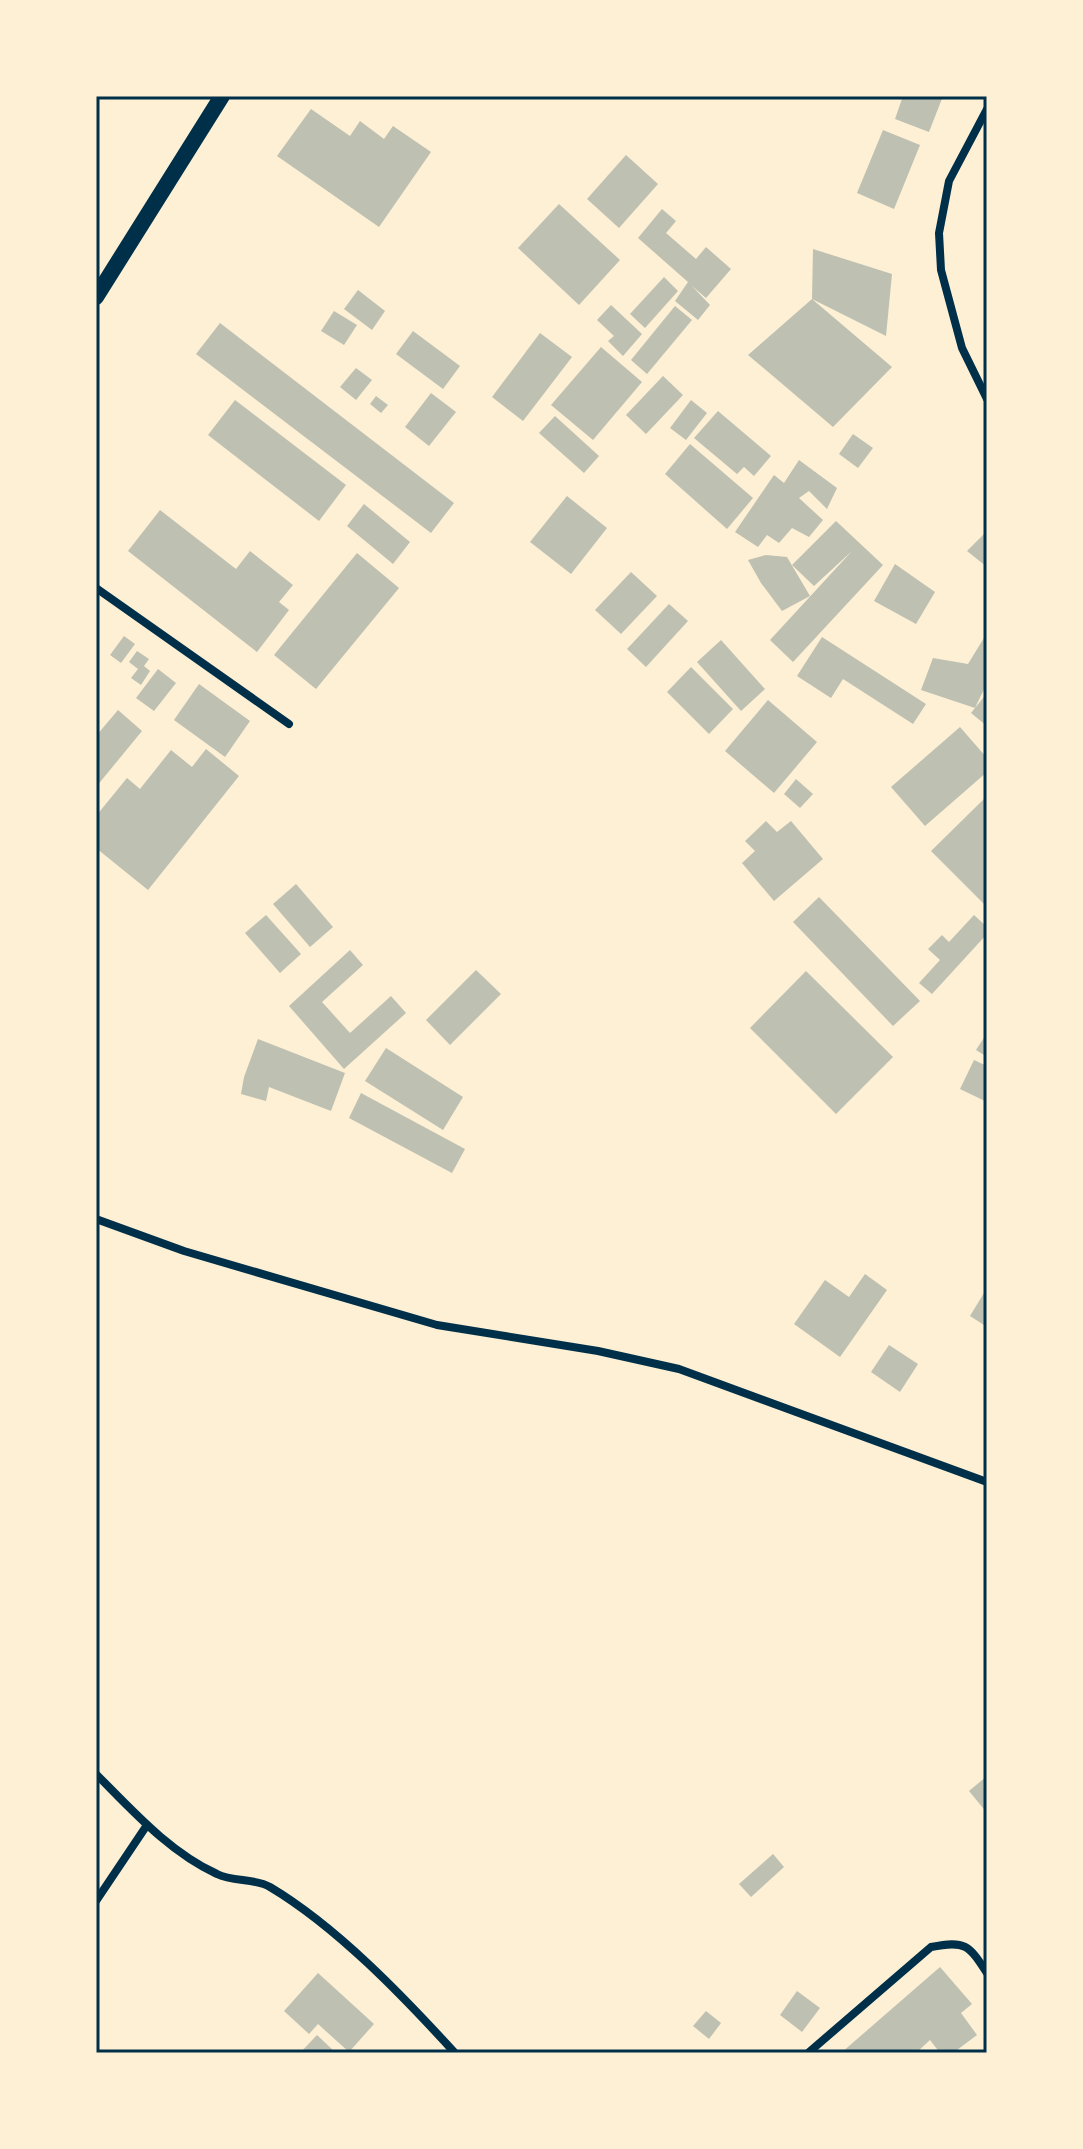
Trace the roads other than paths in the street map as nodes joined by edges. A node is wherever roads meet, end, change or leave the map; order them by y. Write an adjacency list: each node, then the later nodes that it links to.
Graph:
1 (222, 96): 3 (main road)
2 (987, 109): 4 (street)
3 (96, 297)
4 (987, 399)
5 (96, 588): 6 (street)
6 (289, 724)
7 (96, 1219): 8 (street)
8 (987, 1482)
9 (96, 1774): 10 (street)
10 (147, 1825): 11 (street); 13 (street)
11 (96, 1901)
12 (987, 1973): 14 (street)
13 (455, 2053)
14 (808, 2053)

